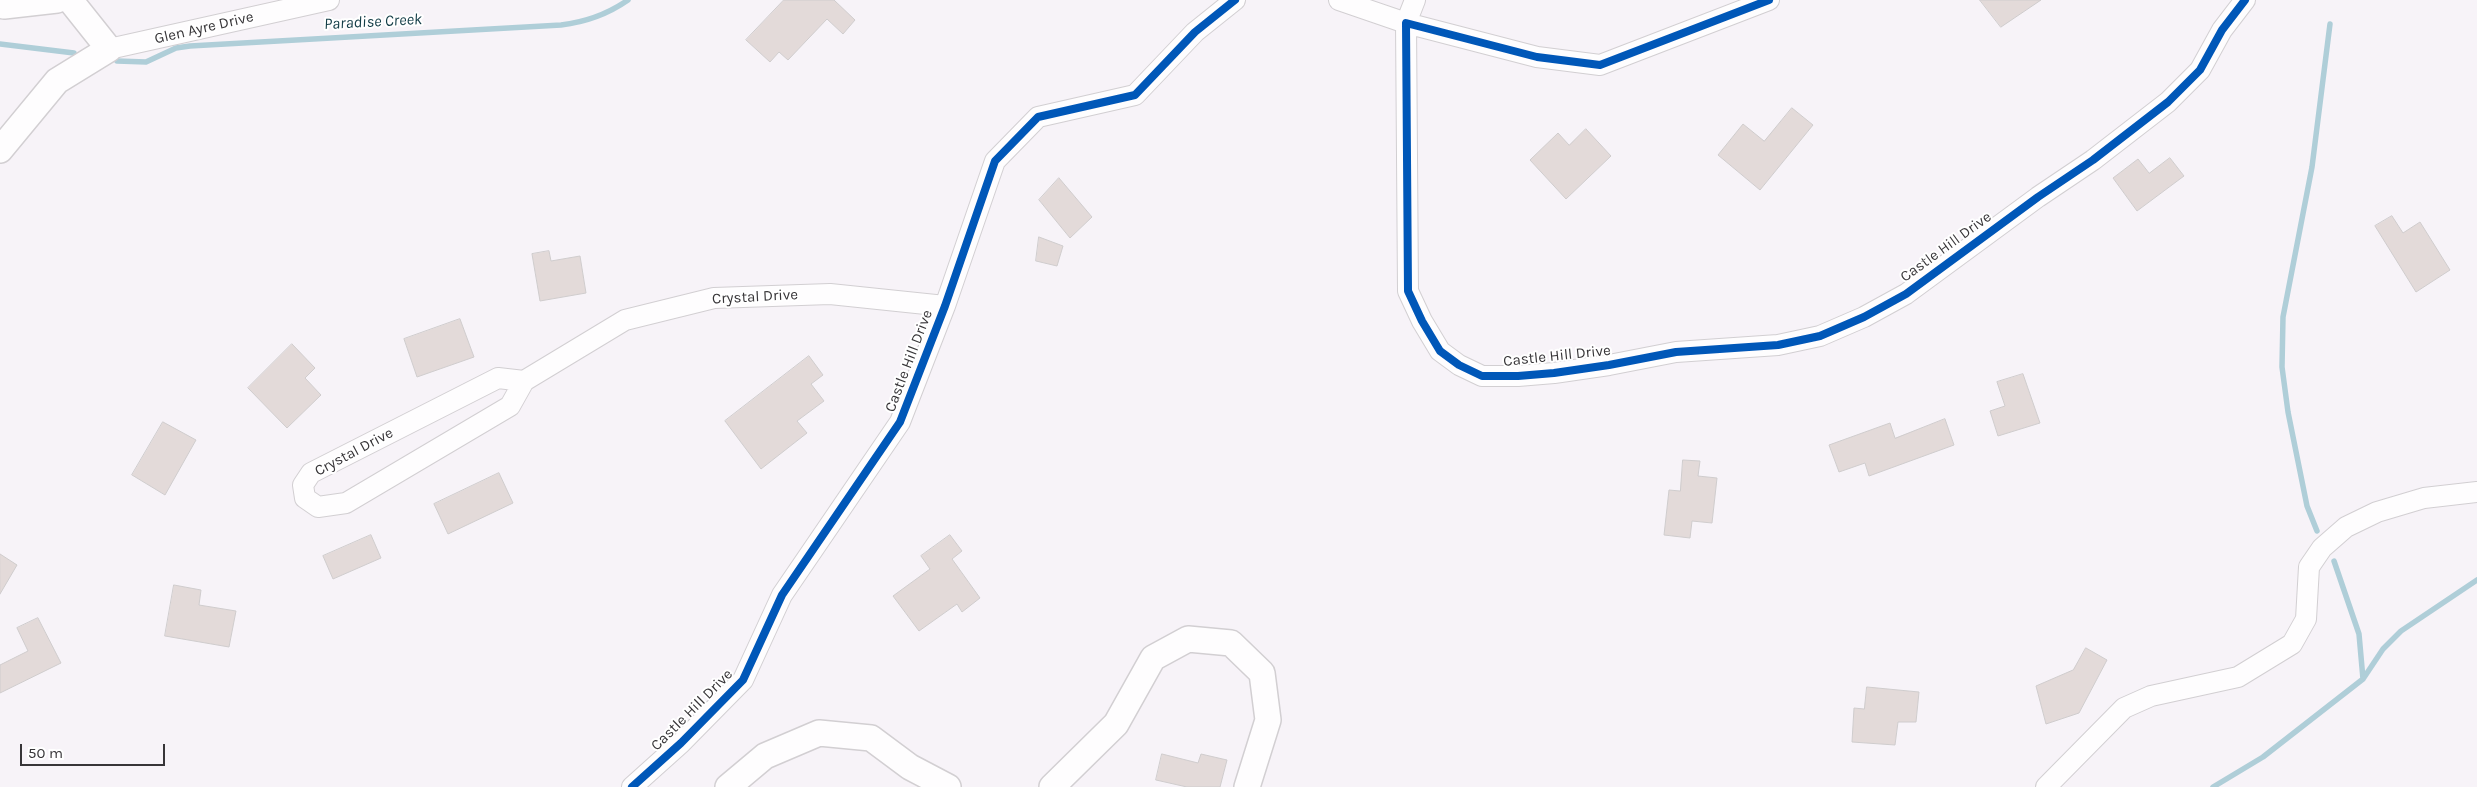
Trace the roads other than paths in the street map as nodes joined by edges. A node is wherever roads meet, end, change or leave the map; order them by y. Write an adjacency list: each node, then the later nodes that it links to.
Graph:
1 (57, 0): 9 (street)
2 (70, 0): 11 (street)
3 (328, 0): 11 (street, Glen Ayre Drive)
4 (1235, 0): 13 (street, Castle Hill Drive)
5 (1339, 0): 10 (street)
6 (1415, 0): 10 (street)
7 (1769, 0): 10 (street)
8 (2245, 0): 10 (street, Castle Hill Drive)
9 (0, 5)
10 (1406, 22)
11 (109, 49): 12 (street)
12 (0, 150)
13 (945, 306): 14 (street, Crystal Drive); 16 (street, Castle Hill Drive)
14 (524, 381): 14 (street, Crystal Drive)
15 (2477, 492): 21 (street)
16 (632, 787)
17 (728, 787): 18 (street)
18 (948, 787)
19 (1052, 787): 20 (street)
20 (1247, 787)
21 (2046, 787)

